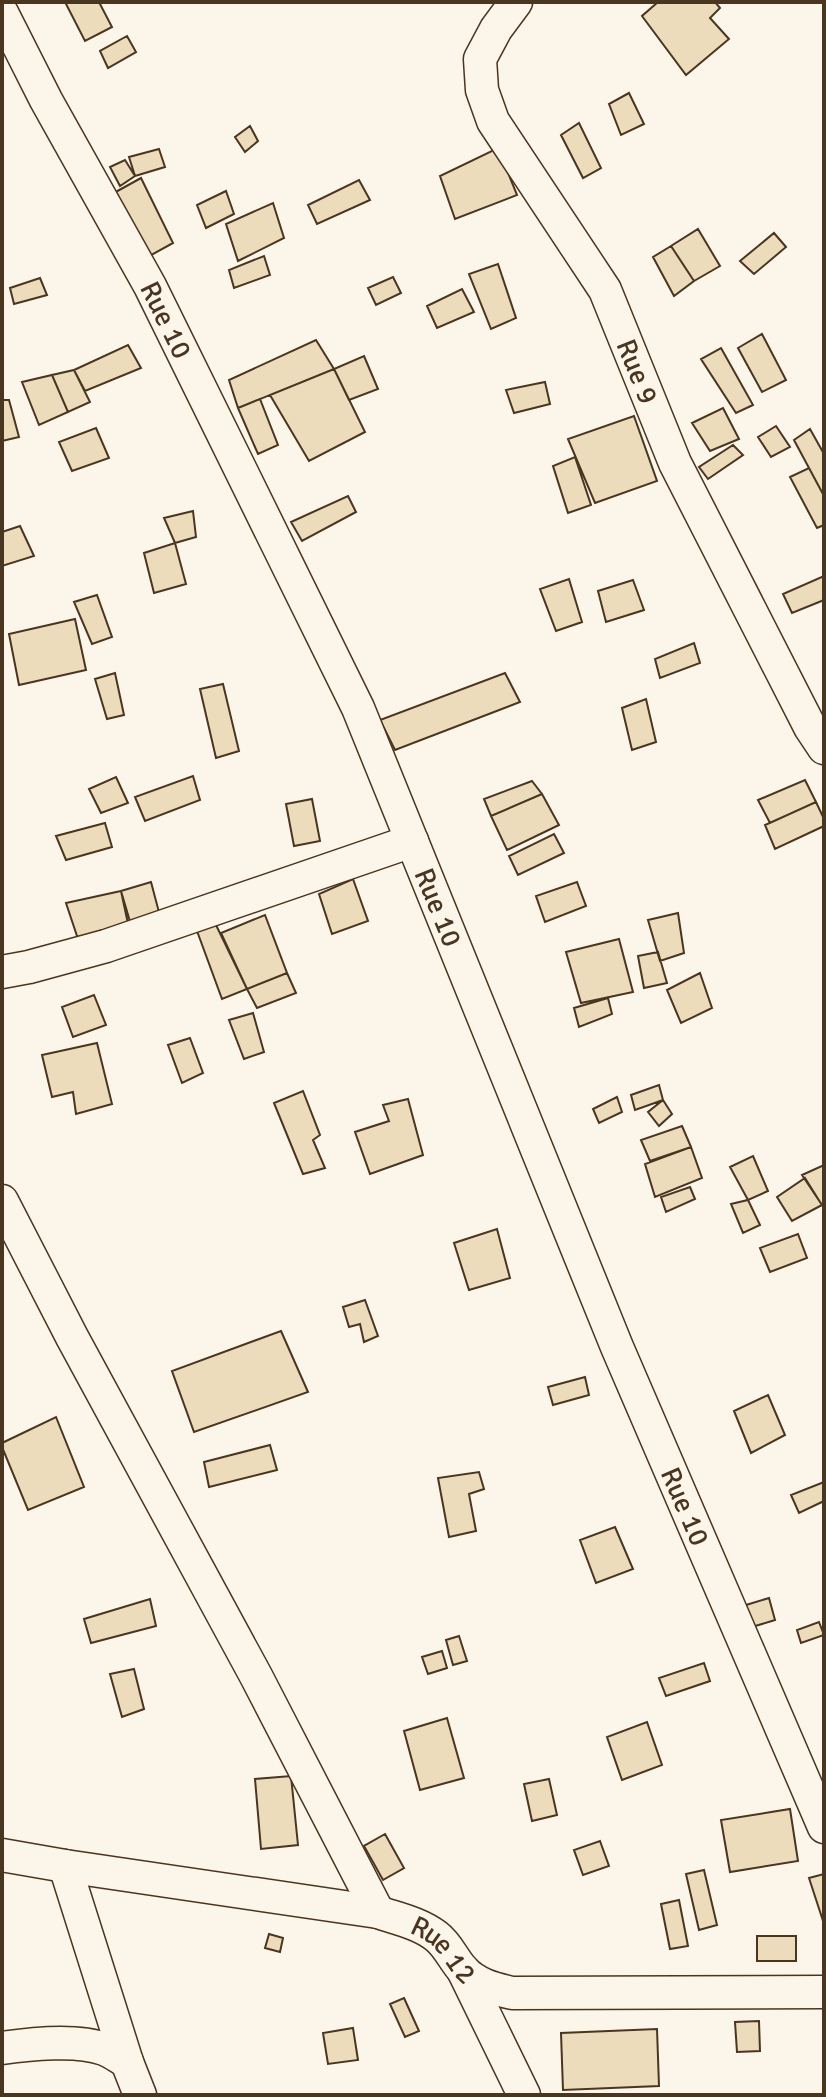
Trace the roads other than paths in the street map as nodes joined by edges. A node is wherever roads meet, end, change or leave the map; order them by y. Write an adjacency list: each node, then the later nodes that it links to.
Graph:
1 (516, 2): 3 (street, Rue 9)
2 (2, 13): 4 (street, Rue 10)
3 (824, 748)
4 (412, 841): 5 (street); 7 (street, Rue 10)
5 (2, 972)
6 (2, 1201): 10 (street)
7 (824, 1827)
8 (2, 1855): 9 (street, Rue 12)
9 (65, 1866): 10 (street, Rue 12); 14 (street)
10 (378, 1912): 11 (street, Rue 12)
11 (463, 1970): 12 (street, Rue 12); 16 (street)
12 (824, 1992)
13 (2, 2048): 14 (street)
14 (127, 2062): 15 (street)
15 (140, 2095)
16 (524, 2095)

